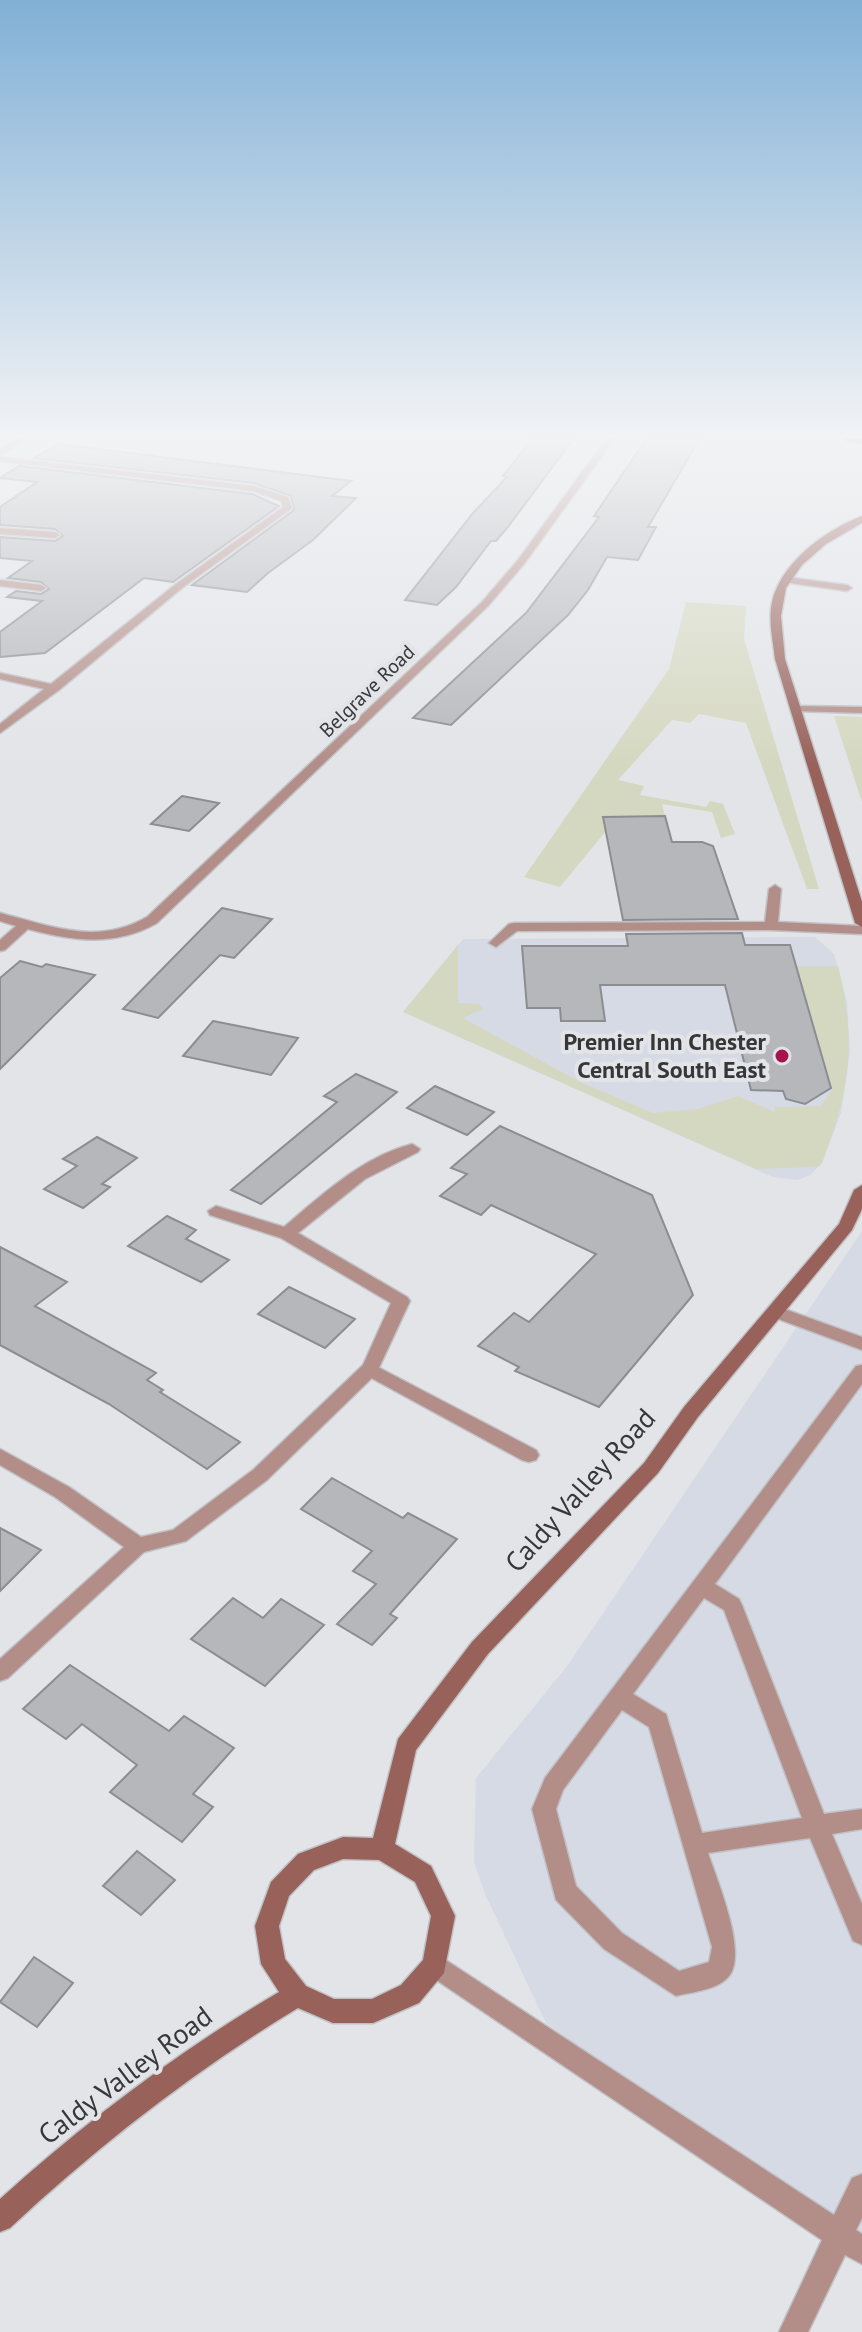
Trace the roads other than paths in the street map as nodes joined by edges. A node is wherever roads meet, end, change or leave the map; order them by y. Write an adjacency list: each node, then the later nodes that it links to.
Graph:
1 (234, 547): 9 (street)
2 (532, 547): 16 (street, Belgrave Road)
3 (819, 547): 4 (street)
4 (786, 580): 7 (street); 10 (street)
5 (0, 583): 6 (street)
6 (41, 588)
7 (847, 588)
8 (0, 676): 9 (street)
9 (55, 688): 12 (street)
10 (797, 709): 11 (street); 15 (street)
11 (862, 710)
12 (0, 730)
13 (775, 889): 17 (street)
14 (0, 917): 16 (street)
15 (862, 923)
16 (26, 924): 20 (street)
17 (771, 926): 18 (street); 19 (street)
18 (862, 930)
19 (496, 943)
20 (0, 947)
21 (412, 1149): 24 (street)
22 (862, 1190): 25 (street, Caldy Valley Road)
23 (216, 1211): 24 (street)
24 (287, 1234): 27 (street)
25 (776, 1312): 26 (street); 38 (street, Caldy Valley Road)
26 (862, 1344)
27 (370, 1369): 29 (street); 31 (street)
28 (862, 1371): 32 (street)
29 (529, 1455)
30 (0, 1456): 31 (street)
31 (138, 1546): 33 (street)
32 (700, 1585): 34 (street); 36 (street)
33 (0, 1672)
34 (619, 1697): 37 (street); 37 (street)
35 (862, 1819): 36 (street)
36 (817, 1826): 37 (street); 39 (street)
37 (694, 1845)
38 (382, 1849): 40 (street); 41 (street)
39 (862, 1933)
40 (435, 1965): 41 (street); 44 (street)
41 (297, 1995): 43 (street, Caldy Valley Road)
42 (862, 2188): 44 (street)
43 (0, 2218)
44 (851, 2242): 45 (street)
45 (793, 2332)

